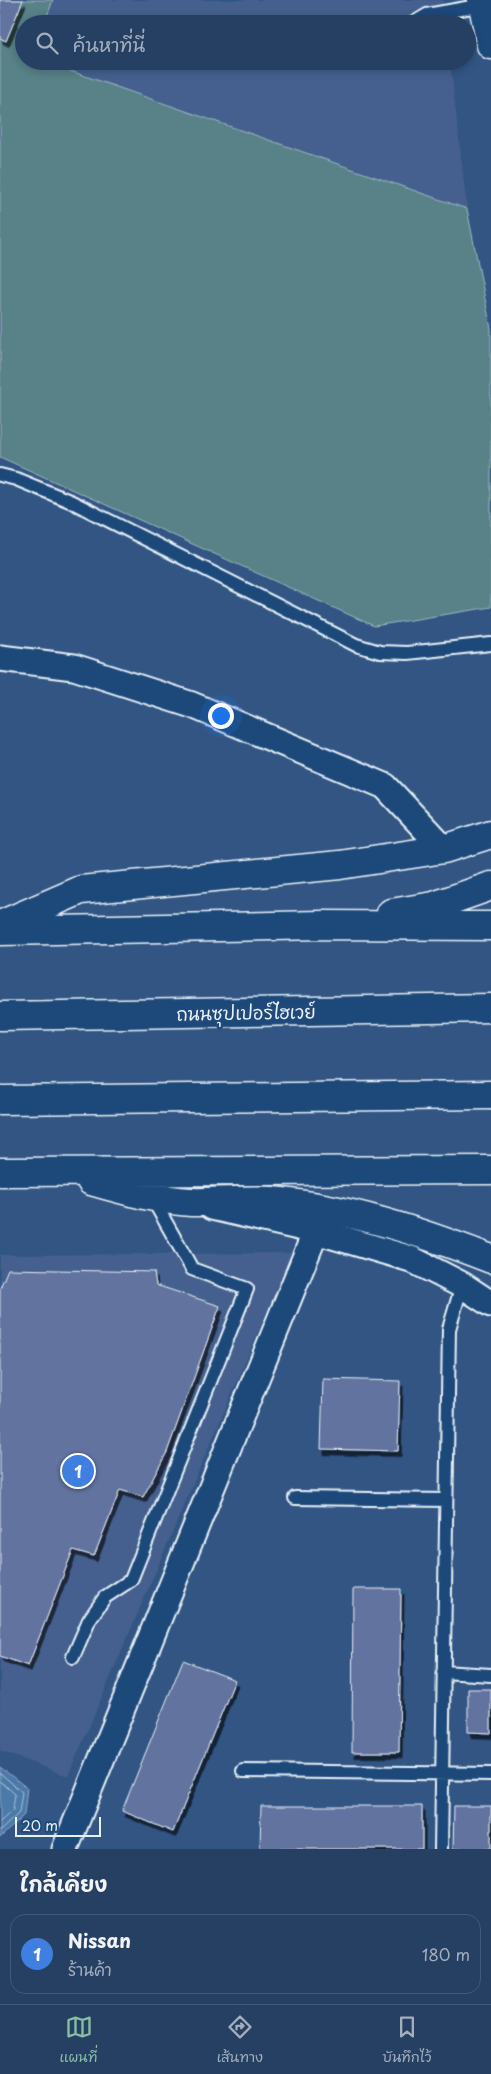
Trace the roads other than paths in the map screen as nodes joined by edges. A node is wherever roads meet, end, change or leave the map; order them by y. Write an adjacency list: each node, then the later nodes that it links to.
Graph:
1 (482, 2): 2 (lane); 3 (main road)
2 (427, 15)
3 (491, 45)
4 (0, 475): 5 (lane)
5 (491, 644)
6 (0, 658): 8 (street)
7 (491, 834): 8 (main road)
8 (444, 849): 11 (main road)
9 (491, 886): 10 (main road)
10 (323, 924): 12 (main road); 13 (main road)
11 (0, 926)
12 (491, 926)
13 (0, 931)
14 (491, 1008): 15 (main road, ถนนซุปเปอร์ไฮเวย์)
15 (0, 1016)
16 (491, 1095): 17 (main road)
17 (0, 1100)
18 (491, 1170): 20 (main road)
19 (0, 1172): 20 (main road)
20 (54, 1172): 21 (main road)
21 (152, 1197): 22 (main road); 29 (lane)
22 (190, 1202): 23 (street); 24 (main road)
23 (316, 1230): 25 (street); 35 (street)
24 (491, 1259)
25 (462, 1285): 26 (street); 28 (lane)
26 (491, 1304)
27 (295, 1498): 28 (lane)
28 (446, 1500): 30 (lane)
29 (73, 1657)
30 (443, 1672): 31 (lane); 33 (lane)
31 (491, 1675)
32 (243, 1770): 33 (lane)
33 (442, 1774): 34 (lane); 36 (lane)
34 (491, 1774)
35 (65, 1849)
36 (441, 1849)

